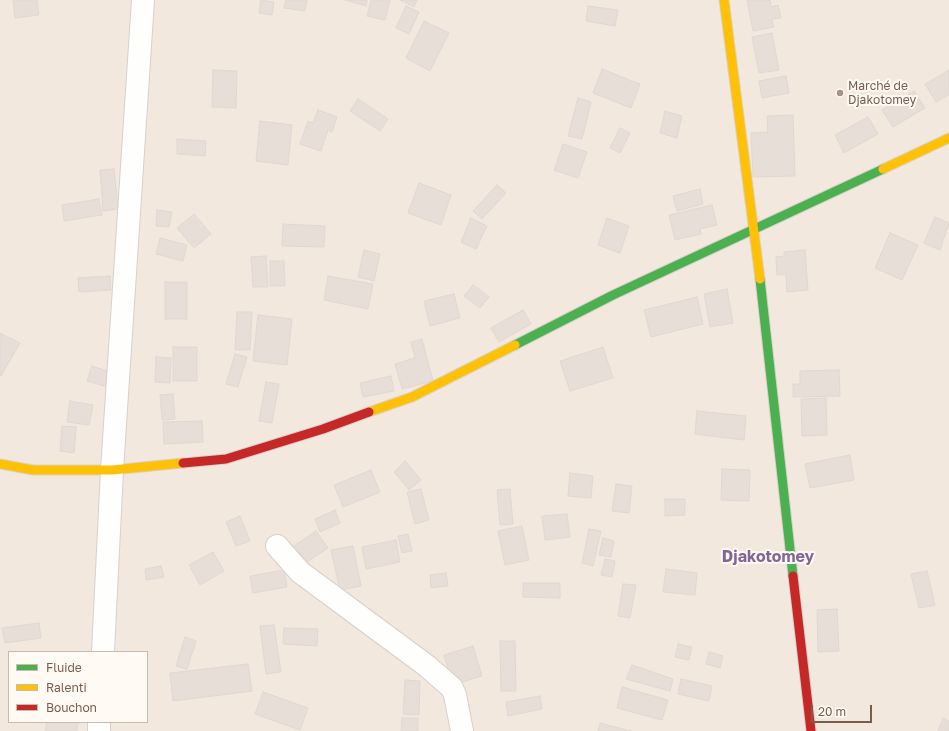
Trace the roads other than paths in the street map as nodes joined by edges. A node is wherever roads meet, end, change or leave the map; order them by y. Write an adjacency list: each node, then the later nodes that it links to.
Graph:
1 (143, 0): 6 (street)
2 (724, 0): 4 (street)
3 (949, 138): 4 (street)
4 (754, 228): 6 (street); 10 (street)
5 (0, 464): 6 (street)
6 (112, 470): 8 (street)
7 (277, 546): 9 (street)
8 (103, 651)
9 (462, 731)
10 (811, 731)

